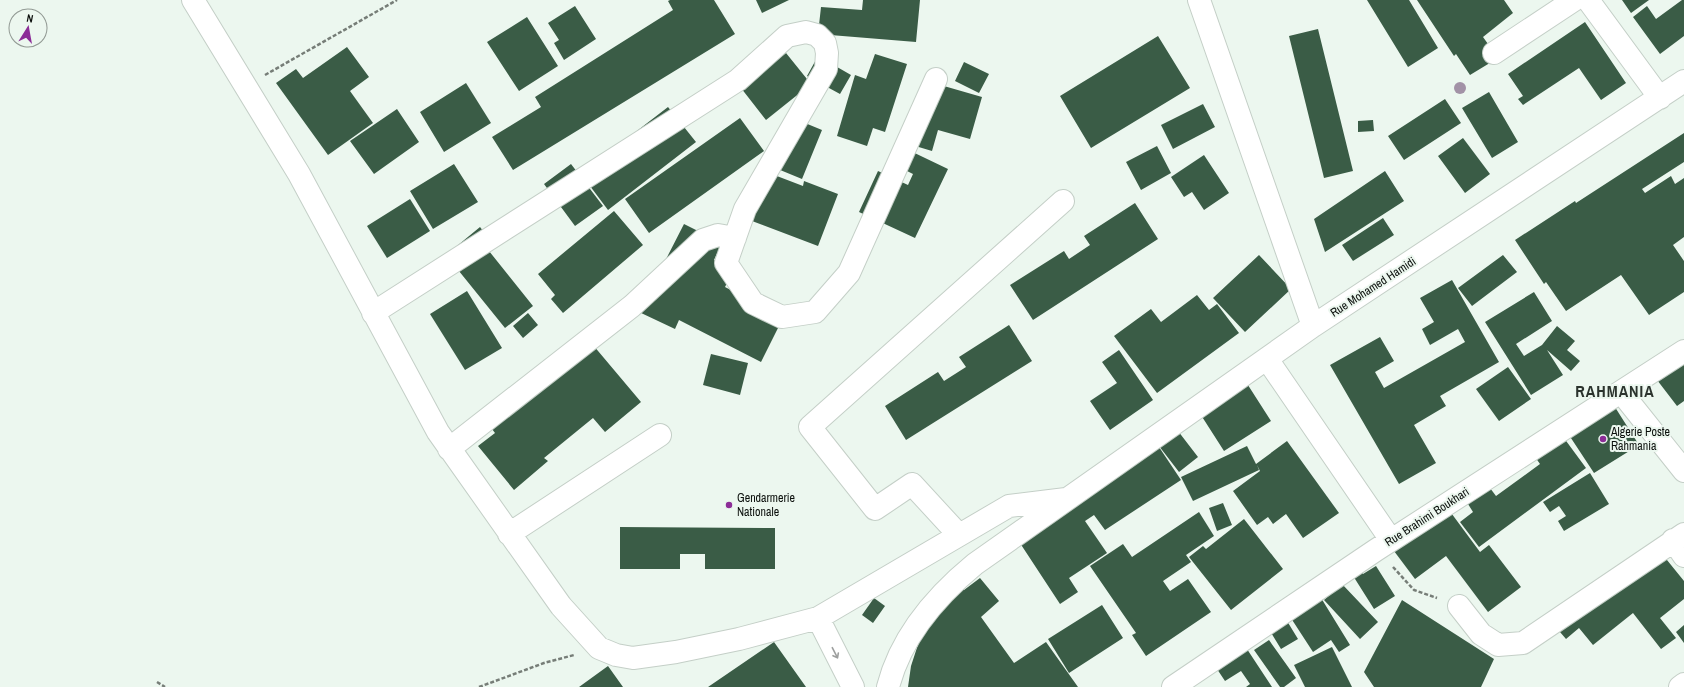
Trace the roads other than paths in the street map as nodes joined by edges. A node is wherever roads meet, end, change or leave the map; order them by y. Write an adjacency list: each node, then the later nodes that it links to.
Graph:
1 (193, 0): 11 (street)
2 (1199, 0): 12 (street)
3 (1574, 0): 5 (street)
4 (1588, 0): 8 (street)
5 (1494, 53)
6 (936, 78): 10 (street)
7 (1684, 81): 8 (street, Rue Mohamed Hamidi)
8 (1660, 98): 12 (street, Rue Mohamed Hamidi)
9 (1063, 201): 21 (street)
10 (735, 238): 11 (street); 17 (street)
11 (374, 313): 17 (street)
12 (1313, 326): 14 (street, Rue Mohamed Hamidi)
13 (1684, 351): 15 (street, Rue Brahimi Boukhari)
14 (1267, 359): 19 (street, Rue Mohamed Hamidi); 23 (street)
15 (1621, 392): 18 (street); 23 (street, Rue Brahimi Boukhari)
16 (660, 435): 20 (street)
17 (449, 449): 20 (street)
18 (1684, 471)
19 (1066, 499): 21 (street); 29 (street, Rue Mohamed Hamidi)
20 (509, 534): 25 (street)
21 (959, 535): 25 (street)
22 (1680, 543): 24 (street)
23 (1384, 545): 26 (street, Rue Brahimi Boukhari)
24 (1459, 606)
25 (818, 618): 28 (street, one-way to 28)
26 (1186, 684)
27 (1684, 684): 30 (street)
28 (853, 687)
29 (888, 687)
30 (1680, 687)

